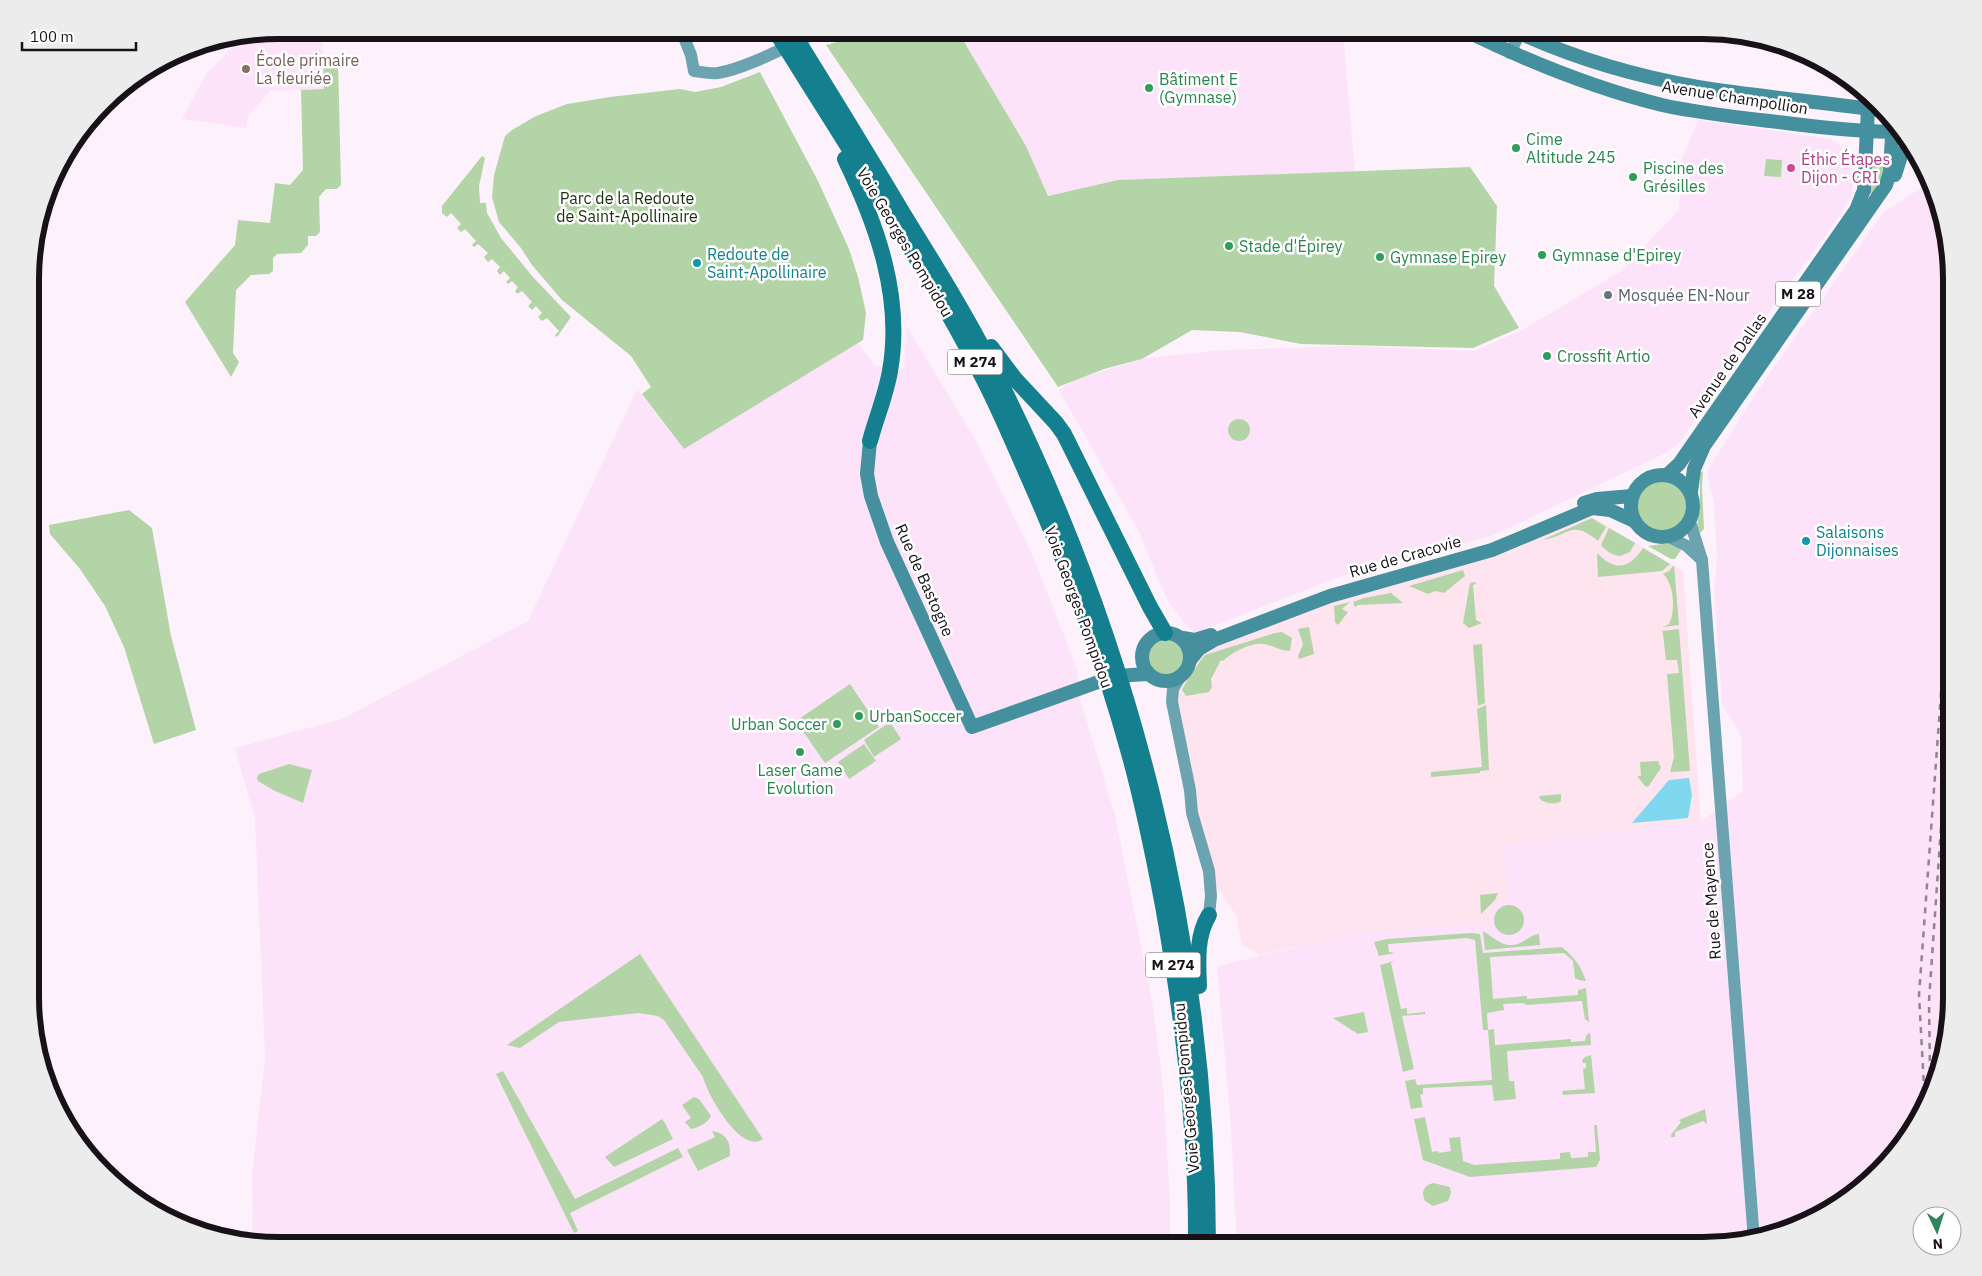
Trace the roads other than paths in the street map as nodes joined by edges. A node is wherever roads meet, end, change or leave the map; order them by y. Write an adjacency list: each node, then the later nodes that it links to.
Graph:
1 (685, 39): 4 (main road)
2 (780, 39): 9 (highway, Voie Georges Pompidou / M 274)
3 (796, 39): 17 (highway, Voie Georges Pompidou / M 274)
4 (802, 39)
5 (1482, 39): 8 (main road, Avenue Champollion)
6 (1515, 39): 8 (main road, Avenue Champollion)
7 (1533, 39): 10 (main road, Avenue Champollion)
8 (1510, 53): 13 (main road, Avenue Champollion)
9 (806, 81): 18 (highway); 31 (highway, Voie Georges Pompidou / M 274)
10 (1866, 102)
11 (1868, 104): 13 (main road, Avenue de Dallas / M 28)
12 (1891, 129): 13 (main road, Avenue Champollion)
13 (1867, 132): 19 (main road, Avenue de Dallas / M 28)
14 (1895, 134): 16 (main road, Avenue de Dallas / M 28)
15 (1906, 150): 16 (main road, Avenue de Dallas / M 28)
16 (1878, 200): 20 (main road, Avenue de Dallas / M 28)
17 (952, 295): 26 (highway); 31 (highway, Voie Georges Pompidou / M 274)
18 (870, 441): 31 (main road, Rue de Bastogne)
19 (1667, 475): 20 (main road); 21 (main road)
20 (1691, 492): 23 (main road)
21 (1632, 496): 22 (main road); 27 (main road, Rue de Cracovie)
22 (1634, 521): 24 (main road); 29 (main road, Rue de Cracovie)
23 (1690, 522): 24 (main road); 25 (main road, Rue de Mayence)
24 (1669, 537): 25 (main road)
25 (1702, 560): 35 (main road, Rue de Mayence)
26 (1165, 632): 27 (main road); 28 (main road)
27 (1182, 638): 29 (main road)
28 (1141, 653): 30 (main road); 31 (main road)
29 (1190, 660): 32 (main road)
30 (1148, 674): 31 (main road); 32 (main road)
31 (1112, 676): 34 (highway, Voie Georges Pompidou / M 274); 36 (highway, Voie Georges Pompidou / M 274)
32 (1180, 677): 33 (main road)
33 (1209, 915): 34 (highway)
34 (1202, 1100): 37 (highway, Voie Georges Pompidou / M 274)
35 (1753, 1232)
36 (1196, 1237)
37 (1208, 1237)

